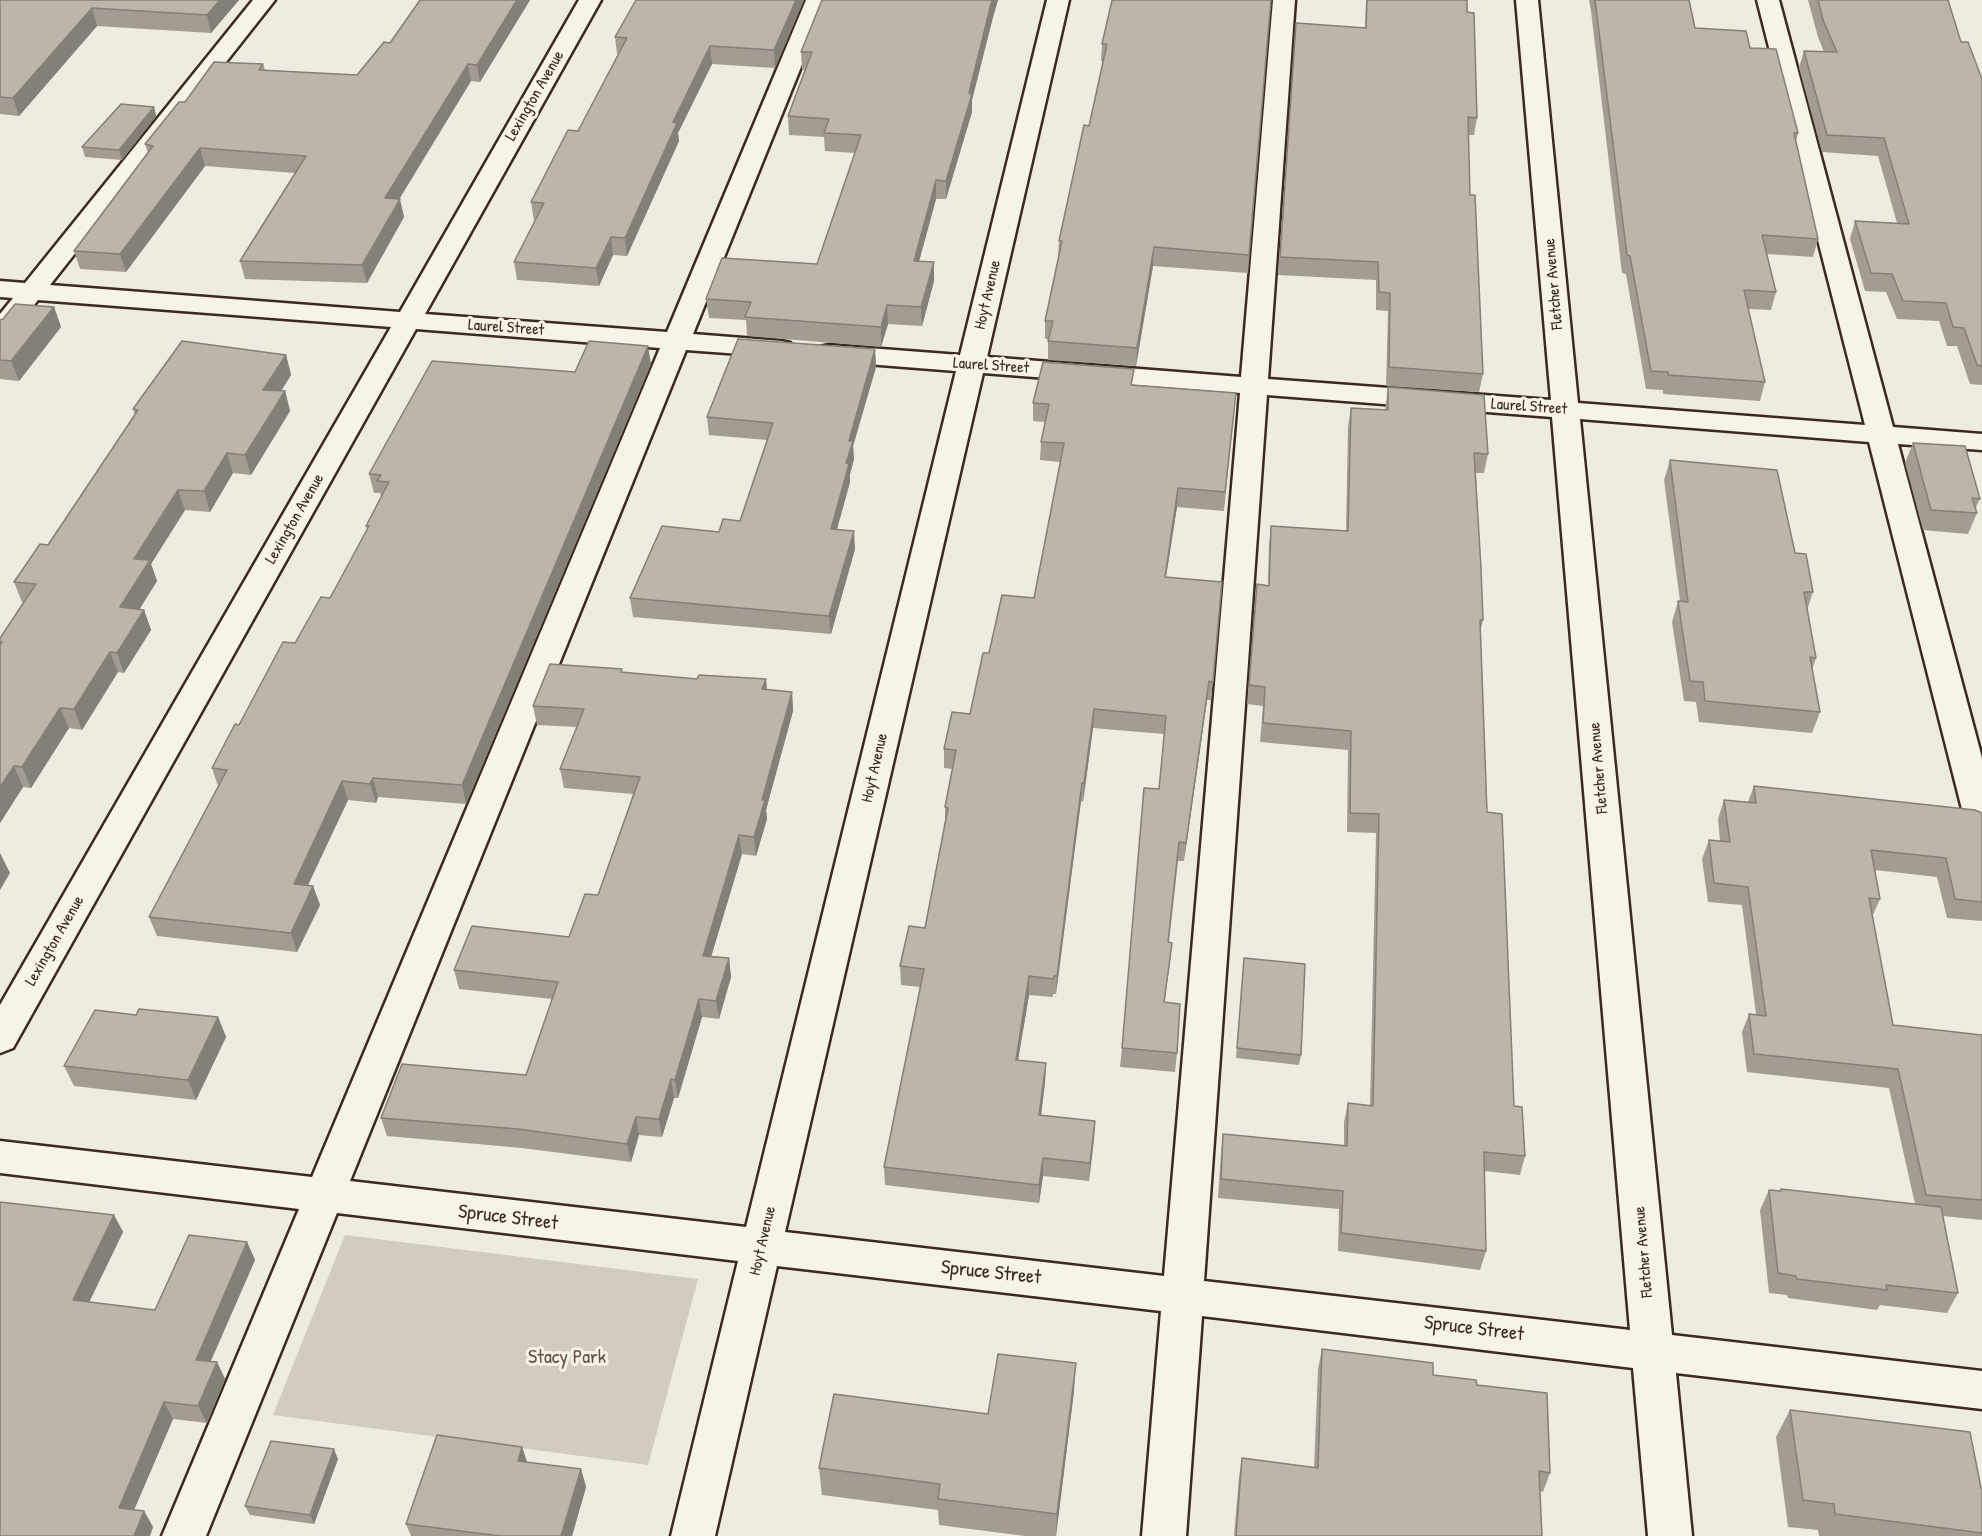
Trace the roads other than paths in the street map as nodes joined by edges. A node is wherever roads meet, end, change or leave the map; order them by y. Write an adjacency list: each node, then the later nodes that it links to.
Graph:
1 (264, 0): 9 (street)
2 (590, 0): 10 (street, Lexington Avenue)
3 (817, 0): 12 (street)
4 (1058, 0): 13 (street, Hoyt Avenue)
5 (1284, 0): 14 (street)
6 (1527, 0): 15 (street, Fletcher Avenue)
7 (1768, 0): 16 (street)
8 (0, 289): 9 (street, Laurel Street)
9 (32, 292): 10 (street, Laurel Street); 11 (street)
10 (408, 321): 12 (street, Laurel Street); 19 (street, Lexington Avenue)
11 (0, 331)
12 (677, 341): 13 (street, Laurel Street); 21 (street)
13 (971, 364): 14 (street, Laurel Street); 22 (street, Hoyt Avenue)
14 (1254, 386): 15 (street, Laurel Street); 23 (street)
15 (1566, 410): 16 (street, Laurel Street); 24 (street, Fletcher Avenue)
16 (1881, 434): 17 (street, Laurel Street); 18 (street)
17 (1982, 442)
18 (1982, 821)
19 (0, 1038)
20 (0, 1156): 21 (street, Spruce Street)
21 (324, 1196): 22 (street, Spruce Street); 26 (street)
22 (762, 1246): 23 (street, Spruce Street); 27 (street, Hoyt Avenue)
23 (1183, 1295): 24 (street, Spruce Street); 28 (street)
24 (1653, 1351): 25 (street, Spruce Street); 29 (street, Fletcher Avenue)
25 (1982, 1390)
26 (184, 1536)
27 (693, 1536)
28 (1164, 1536)
29 (1670, 1536)

